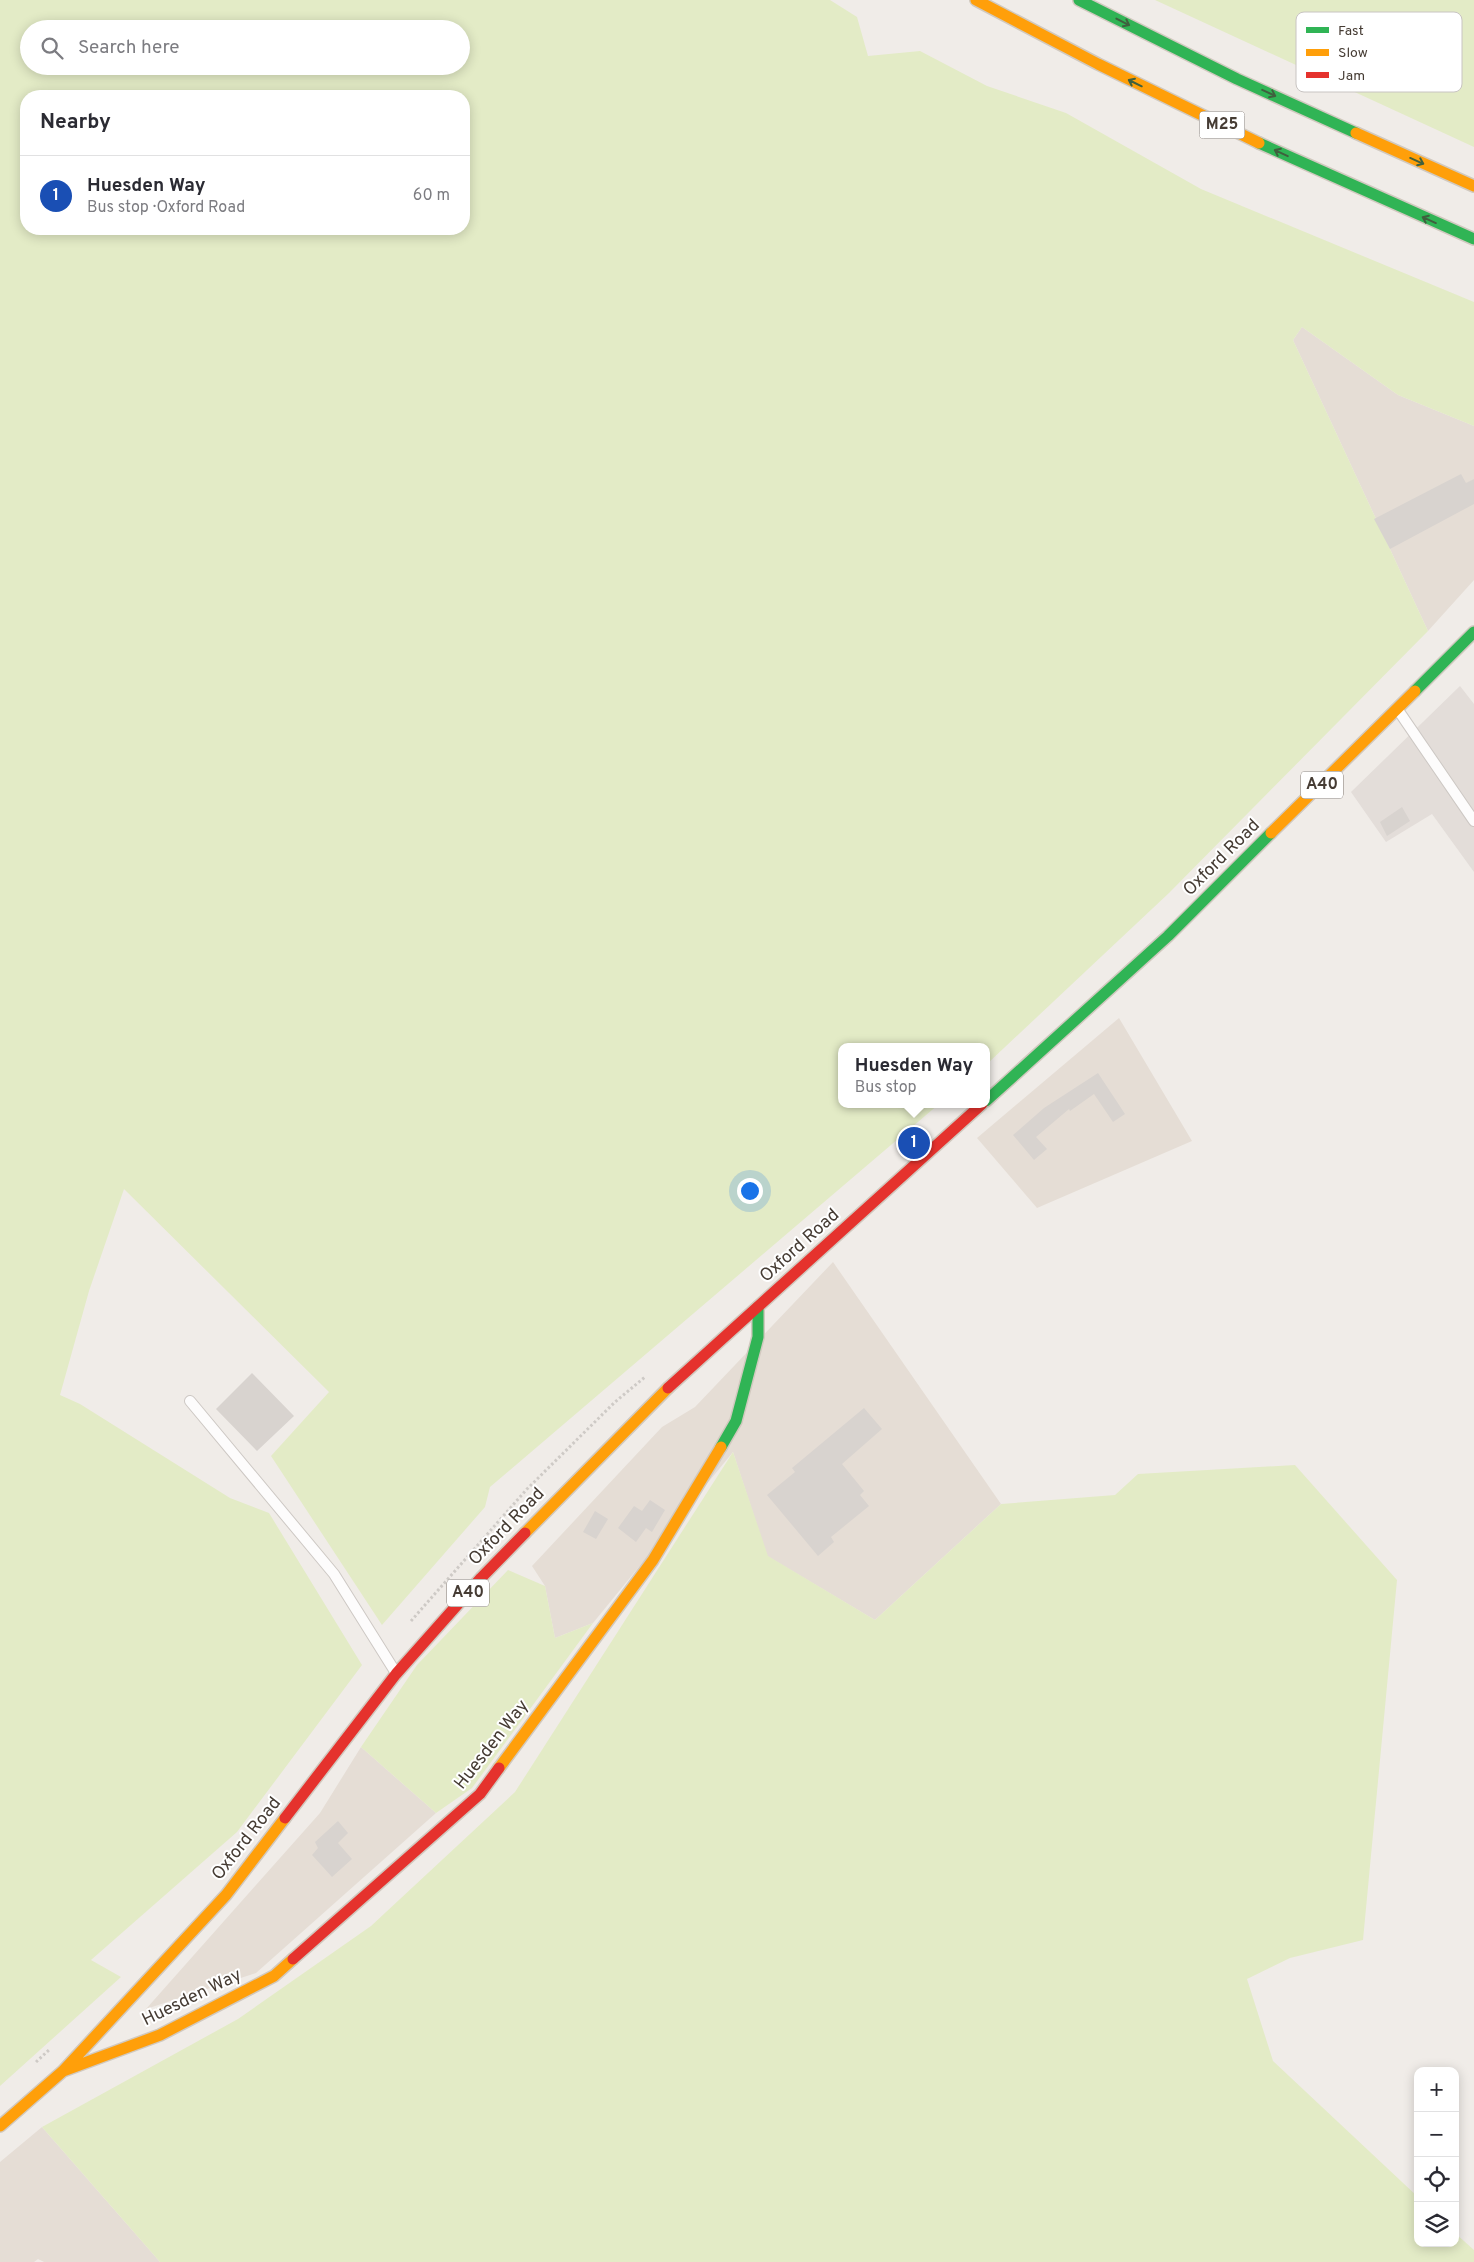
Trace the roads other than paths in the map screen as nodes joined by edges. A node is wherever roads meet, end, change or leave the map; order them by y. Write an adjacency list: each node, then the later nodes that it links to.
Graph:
1 (976, 0): 4 (main road, M25, one-way to 1)
2 (1079, 0): 3 (main road, one-way to 3)
3 (1474, 186)
4 (1474, 239)
5 (1474, 632): 6 (main road, Oxford Road / A40)
6 (1397, 710): 7 (lane); 8 (main road, Oxford Road / A40)
7 (1474, 821)
8 (990, 1097)
9 (978, 1108): 10 (main road, Oxford Road / A40)
10 (758, 1307): 12 (main road, Oxford Road / A40); 13 (main road, Huesden Way)
11 (190, 1401): 12 (lane)
12 (396, 1674): 13 (main road, Oxford Road / A40)
13 (63, 2072): 14 (main road, Oxford Road / A40)
14 (0, 2126)

